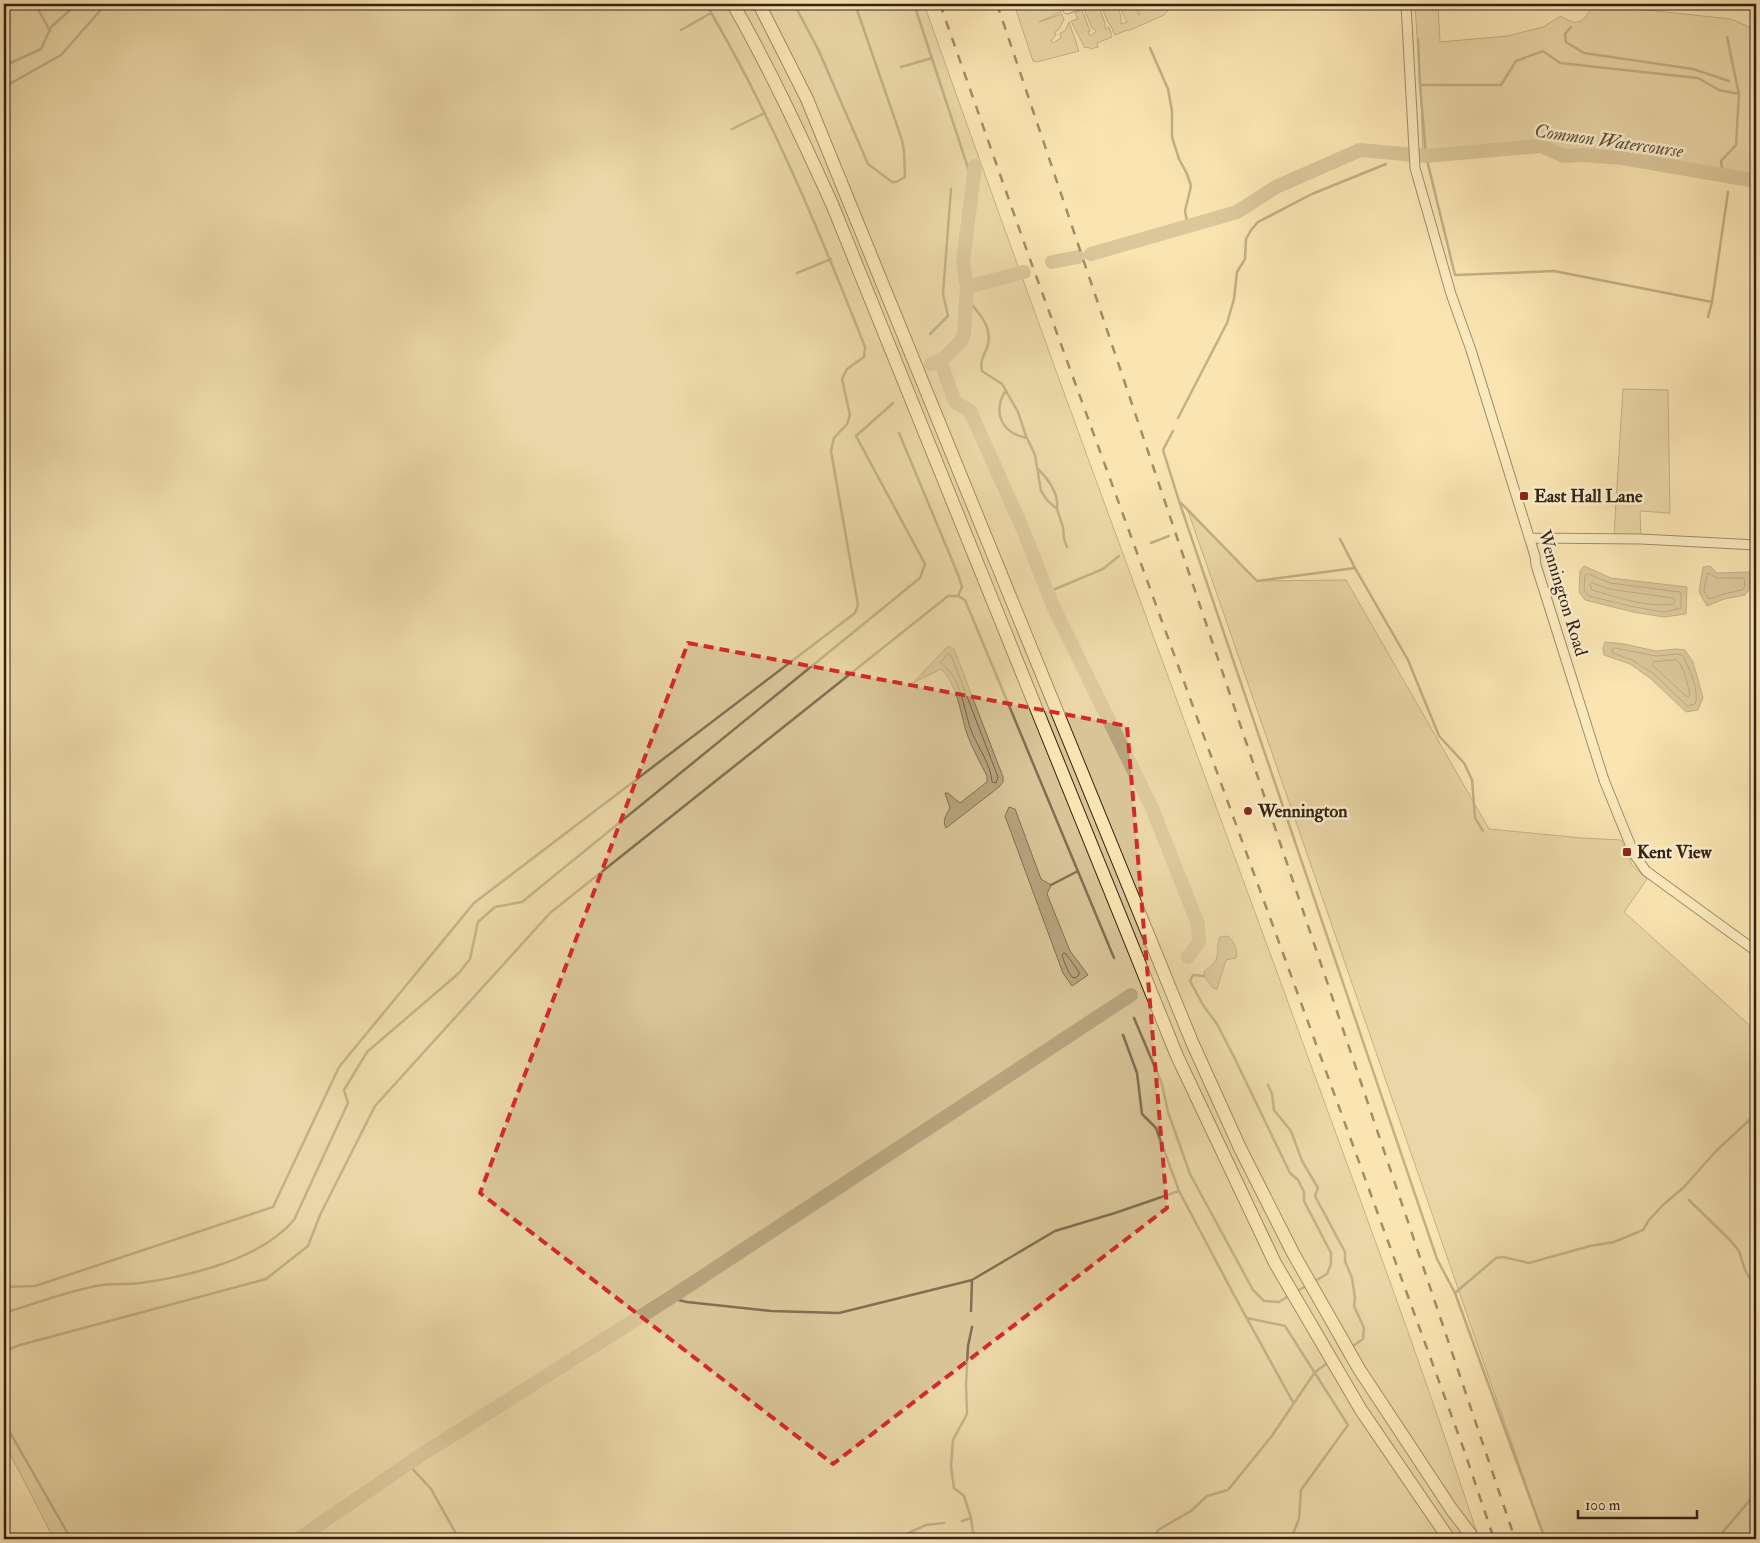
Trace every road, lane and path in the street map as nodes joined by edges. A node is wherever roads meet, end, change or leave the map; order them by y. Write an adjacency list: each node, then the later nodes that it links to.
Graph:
1 (733, 4): 9 (highway)
2 (759, 4): 10 (highway)
3 (1083, 4): 5 (street)
4 (1406, 4): 6 (main road, Wennington Road)
5 (1067, 10)
6 (1529, 538): 7 (main road); 8 (main road, Wennington Road)
7 (1756, 545)
8 (1756, 951)
9 (1450, 1539)
10 (1474, 1539)

